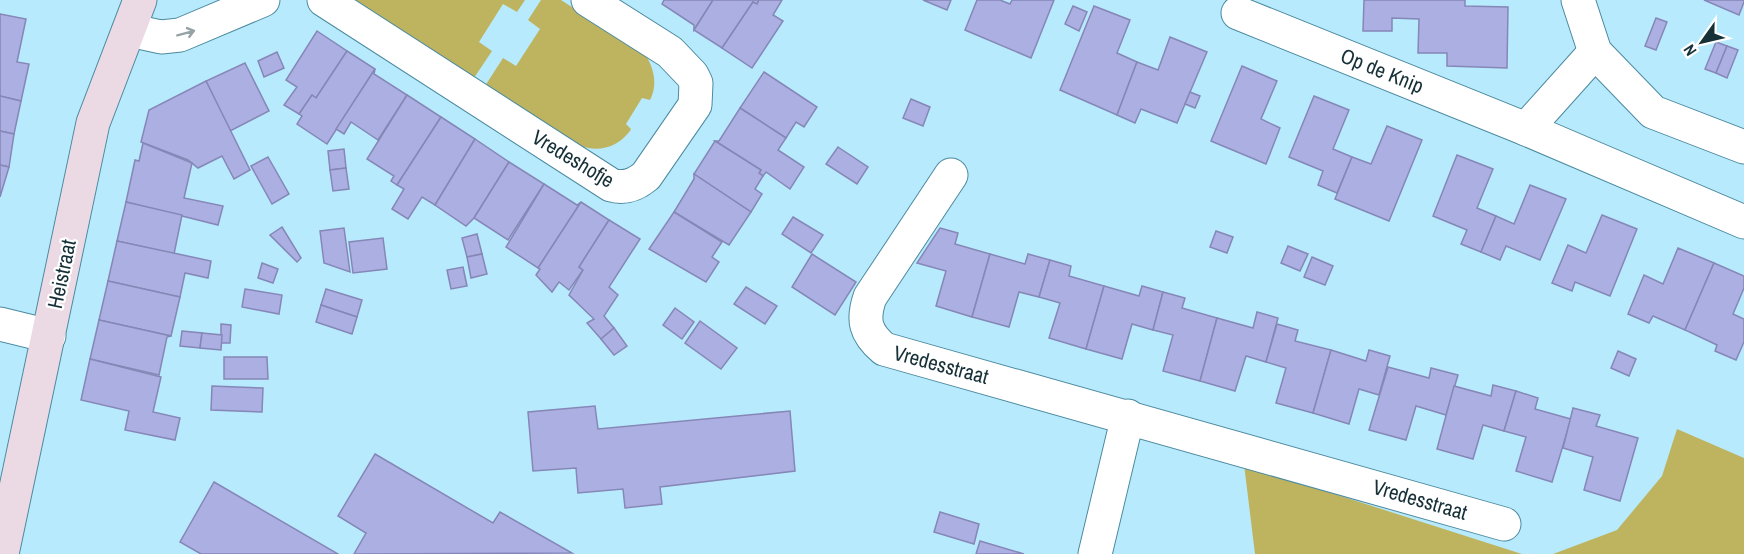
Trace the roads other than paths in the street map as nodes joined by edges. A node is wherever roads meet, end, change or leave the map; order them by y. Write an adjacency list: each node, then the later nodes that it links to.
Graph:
1 (140, 0): 7 (street, Heistraat)
2 (263, 0): 7 (street, one-way to 2)
3 (324, 0): 4 (street, Vredeshofje)
4 (588, 0)
5 (1578, 0): 8 (street)
6 (1238, 14): 9 (street, Op de Knip)
7 (129, 30): 14 (street, Heistraat)
8 (1594, 52): 9 (street); 10 (street)
9 (1526, 129): 12 (street, Op de Knip)
10 (1744, 147)
11 (951, 175): 15 (street, Vredesstraat)
12 (1744, 222)
13 (0, 324): 14 (street)
14 (49, 336): 17 (street, Heistraat)
15 (1128, 416): 16 (street, Vredesstraat); 18 (street)
16 (1504, 524)
17 (2, 554)
18 (1095, 554)

